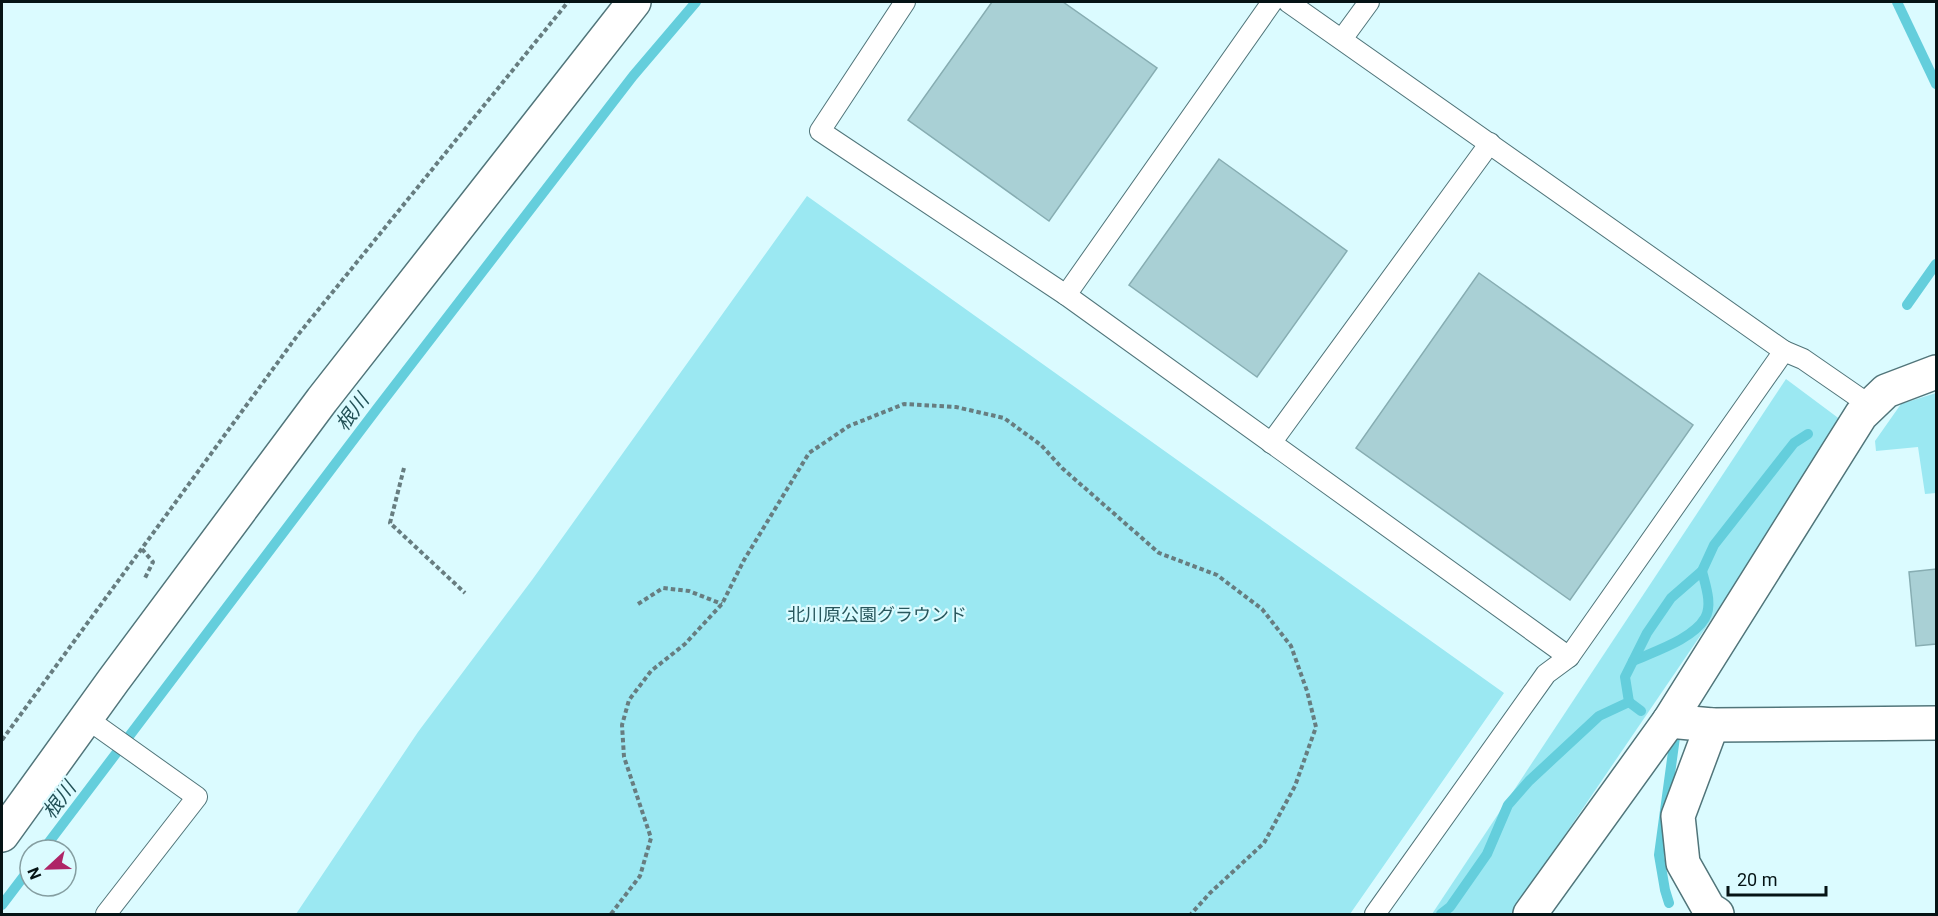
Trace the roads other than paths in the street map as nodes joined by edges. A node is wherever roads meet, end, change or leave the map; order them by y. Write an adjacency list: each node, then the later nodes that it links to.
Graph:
1 (634, 2): 17 (street)
2 (905, 2): 8 (lane)
3 (1272, 2): 8 (lane)
4 (1288, 2): 6 (lane)
5 (1369, 2): 6 (lane)
6 (1342, 39): 7 (lane)
7 (1490, 143): 9 (lane); 12 (lane)
8 (1065, 296): 12 (lane)
9 (1784, 351): 11 (lane); 13 (lane)
10 (1936, 372): 11 (street)
11 (1871, 406): 14 (street)
12 (1271, 443): 13 (lane)
13 (1569, 657): 21 (lane)
14 (1669, 721): 16 (street); 22 (street)
15 (1936, 723): 16 (street)
16 (1712, 725): 19 (street)
17 (98, 727): 18 (street); 20 (lane)
18 (2, 836)
19 (1709, 913)
20 (106, 915)
21 (1375, 915)
22 (1530, 915)

